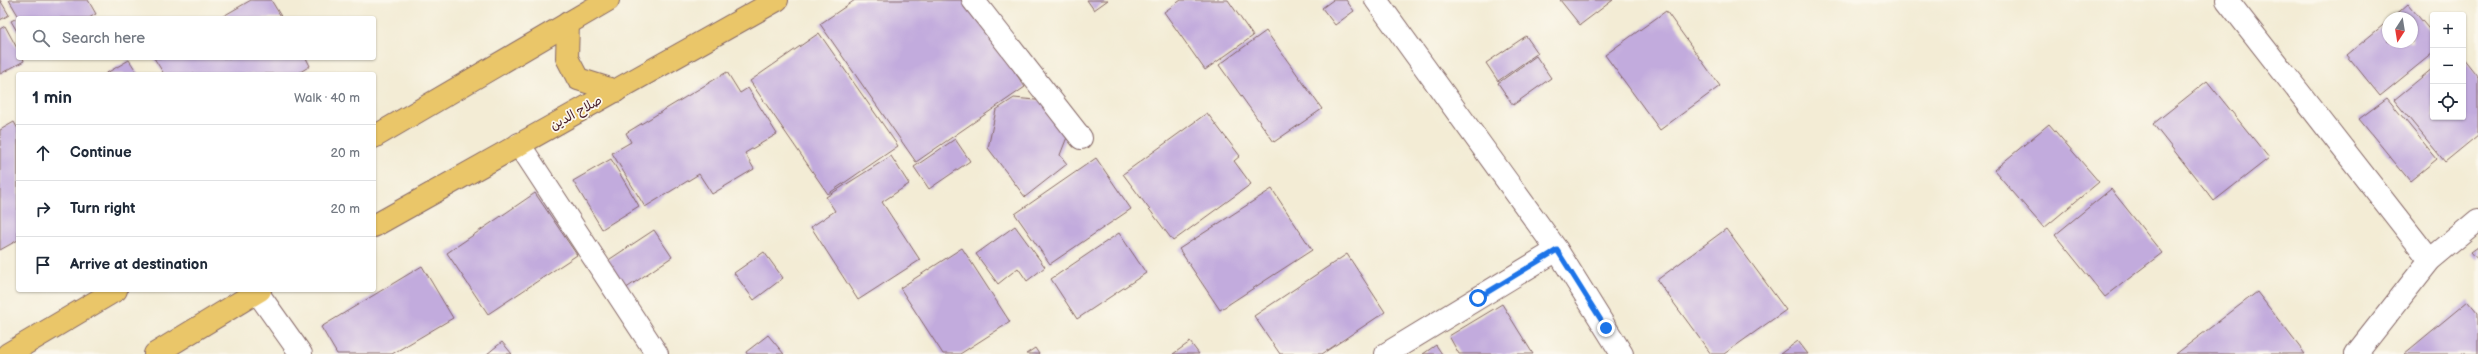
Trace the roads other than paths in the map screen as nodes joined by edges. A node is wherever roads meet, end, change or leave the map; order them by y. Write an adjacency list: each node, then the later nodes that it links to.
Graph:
1 (608, 0): 6 (highway)
2 (777, 0): 7 (highway, صلاح الدين)
3 (973, 0): 9 (street)
4 (1376, 0): 13 (street)
5 (2227, 0): 14 (street)
6 (568, 22): 7 (highway); 8 (highway)
7 (616, 91): 10 (highway, صلاح الدين)
8 (376, 137)
9 (1081, 138)
10 (519, 144): 12 (highway, صلاح الدين); 22 (street)
11 (2478, 220): 14 (street)
12 (376, 225)
13 (1557, 250): 23 (street); 24 (street)
14 (2430, 260): 18 (street)
15 (113, 292): 19 (highway)
16 (256, 292): 20 (highway)
17 (259, 292): 21 (street)
18 (2359, 353)
19 (8, 354)
20 (155, 354)
21 (301, 354)
22 (657, 354)
23 (1386, 354)
24 (1622, 354)

